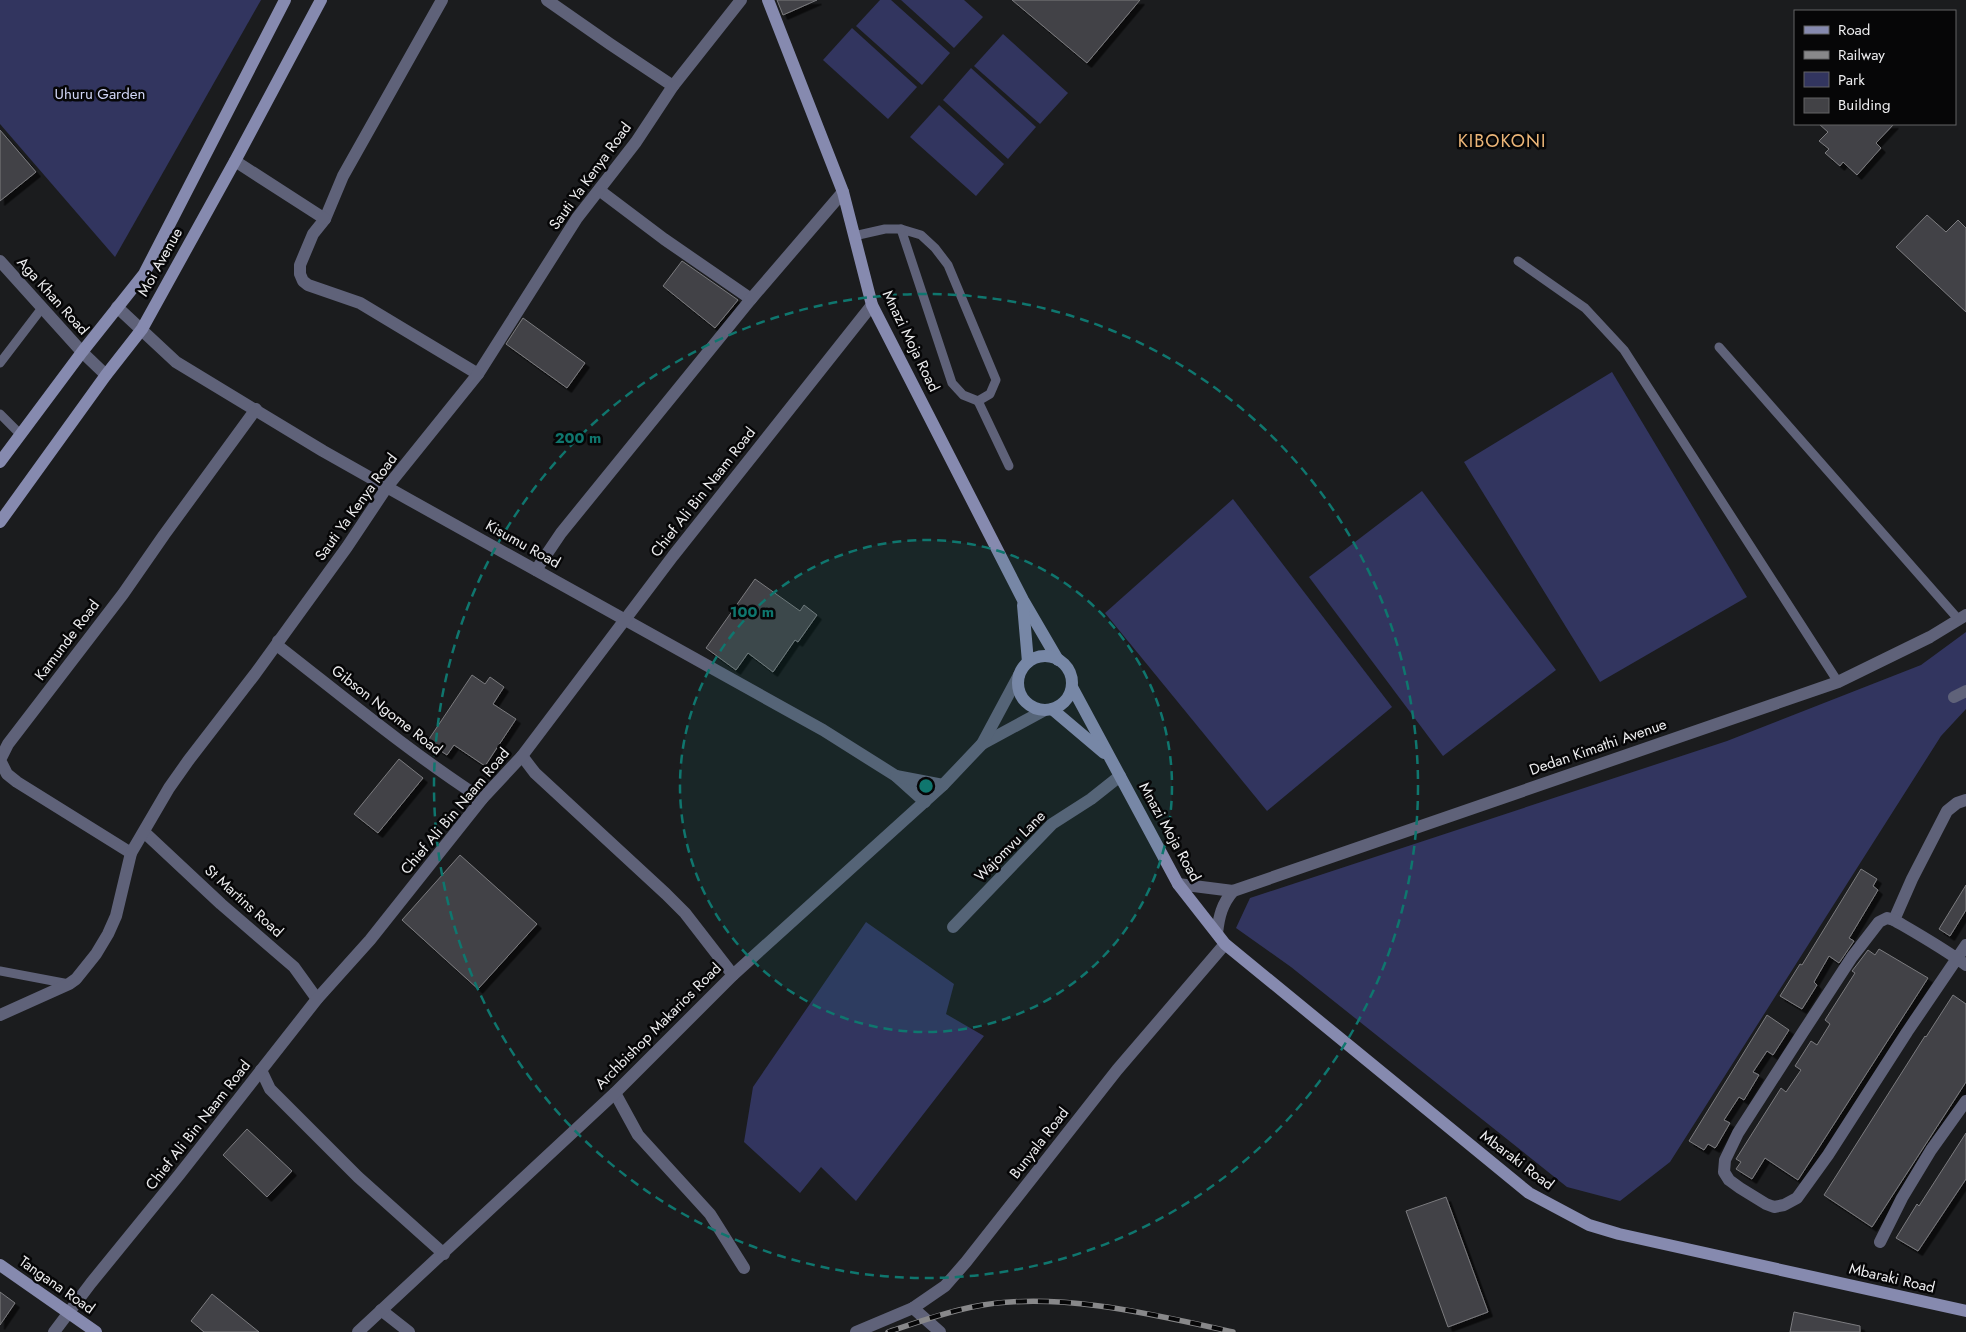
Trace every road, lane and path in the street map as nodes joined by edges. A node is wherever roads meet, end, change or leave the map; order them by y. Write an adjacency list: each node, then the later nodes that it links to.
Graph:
1 (285, 0): 18 (main road, Moi Avenue)
2 (321, 0): 8 (main road, Moi Avenue)
3 (442, 0): 11 (street)
4 (547, 0): 7 (street)
5 (741, 0): 7 (street, Sauti Ya Kenya Road)
6 (768, 0): 10 (main road, Mnazi Moja Road)
7 (674, 86): 9 (street, Sauti Ya Kenya Road)
8 (235, 161): 11 (street); 20 (main road, Moi Avenue)
9 (600, 190): 16 (street); 25 (street, Sauti Ya Kenya Road)
10 (843, 192): 13 (main road, Mnazi Moja Road); 16 (street)
11 (325, 219): 25 (street)
12 (901, 228): 13 (lane); 26 (lane); 26 (lane)
13 (854, 236): 17 (main road, Mnazi Moja Road)
14 (0, 261): 19 (street, Aga Khan Road)
15 (1518, 261): 42 (lane)
16 (751, 299): 34 (street)
17 (872, 305): 35 (main road, Mnazi Moja Road); 37 (street, Chief Ali Bin Naam Road)
18 (118, 307): 20 (street, Kisumu Road); 22 (main road, Moi Avenue)
19 (42, 308): 22 (street, Aga Khan Road); 23 (lane)
20 (142, 329): 24 (main road, Moi Avenue); 27 (street, Kisumu Road)
21 (1719, 347): 36 (lane)
22 (82, 352): 24 (street, Aga Khan Road); 29 (main road, Moi Avenue)
23 (0, 363)
24 (106, 374): 33 (main road, Moi Avenue)
25 (478, 374): 32 (street, Sauti Ya Kenya Road)
26 (978, 401): 31 (lane)
27 (256, 409): 32 (street, Kisumu Road); 57 (street, Kamunde Road)
28 (0, 414): 29 (lane)
29 (20, 434): 30 (main road, Moi Avenue)
30 (0, 462)
31 (1009, 466)
32 (387, 487): 34 (street, Kisumu Road); 38 (street, Sauti Ya Kenya Road)
33 (0, 522)
34 (536, 570): 37 (street, Kisumu Road)
35 (1023, 600): 39 (main road, Mnazi Moja Road); 40 (main road)
36 (1962, 617): 42 (street, Dedan Kimathi Avenue)
37 (624, 620): 48 (street, Chief Ali Bin Naam Road); 50 (street, Kisumu Road)
38 (278, 641): 53 (street, Gibson Ngome Road); 56 (street, Sauti Ya Kenya Road)
39 (1058, 660): 40 (main road); 43 (main road)
40 (1028, 662): 41 (main road)
41 (1019, 675): 46 (main road); 47 (street)
42 (1838, 682): 59 (street, Dedan Kimathi Avenue)
43 (1072, 687): 46 (main road); 49 (main road)
44 (1966, 691): 45 (street)
45 (1954, 697)
46 (1047, 710): 47 (street); 49 (main road)
47 (982, 744): 52 (street, Archbishop Makarios Road)
48 (522, 756): 53 (street, Chief Ali Bin Naam Road); 67 (street)
49 (1109, 758): 51 (main road, Mnazi Moja Road)
50 (896, 776): 52 (street, Kisumu Road); 55 (street, Kisumu Road)
51 (1120, 776): 58 (main road, Mnazi Moja Road); 61 (street, Wajomvu Lane)
52 (943, 785): 55 (street, Archbishop Makarios Road)
53 (482, 800): 69 (street, Chief Ali Bin Naam Road)
54 (1966, 800): 60 (street)
55 (925, 802): 67 (street, Archbishop Makarios Road)
56 (144, 832): 57 (street, Sauti Ya Kenya Road); 69 (street, St Martins Road)
57 (131, 853): 68 (street, Sauti Ya Kenya Road)
58 (1178, 884): 59 (street, Dedan Kimathi Avenue); 62 (main road, Mnazi Moja Road)
59 (1233, 891): 62 (street)
60 (1894, 920): 65 (street); 65 (street)
61 (952, 927)
62 (1217, 933): 63 (main road, Mnazi Moja Road)
63 (1225, 944): 78 (street, Bunyala Road); 80 (main road, Mbaraki Road)
64 (1966, 945): 65 (street)
65 (1961, 962)
66 (0, 972): 68 (lane)
67 (733, 974): 72 (street, Archbishop Makarios Road)
68 (69, 984): 70 (street, Sauti Ya Kenya Road)
69 (318, 998): 71 (street, Chief Ali Bin Naam Road)
70 (0, 1015)
71 (261, 1070): 75 (street); 81 (street, Chief Ali Bin Naam Road)
72 (615, 1093): 75 (street, Archbishop Makarios Road); 77 (street)
73 (1966, 1101): 74 (street)
74 (1880, 1242)
75 (444, 1254): 79 (street, Archbishop Makarios Road)
76 (0, 1265): 81 (main road, Tangana Road)
77 (744, 1268)
78 (913, 1308): 86 (street, Bunyala Road); 87 (street)
79 (381, 1310): 84 (street, Archbishop Makarios Road); 85 (street)
80 (1966, 1311)
81 (68, 1313): 82 (street, Chief Ali Bin Naam Road); 83 (main road, Tangana Road)
82 (54, 1332)
83 (96, 1332)
84 (358, 1332)
85 (410, 1332)
86 (856, 1332)
87 (940, 1332)

